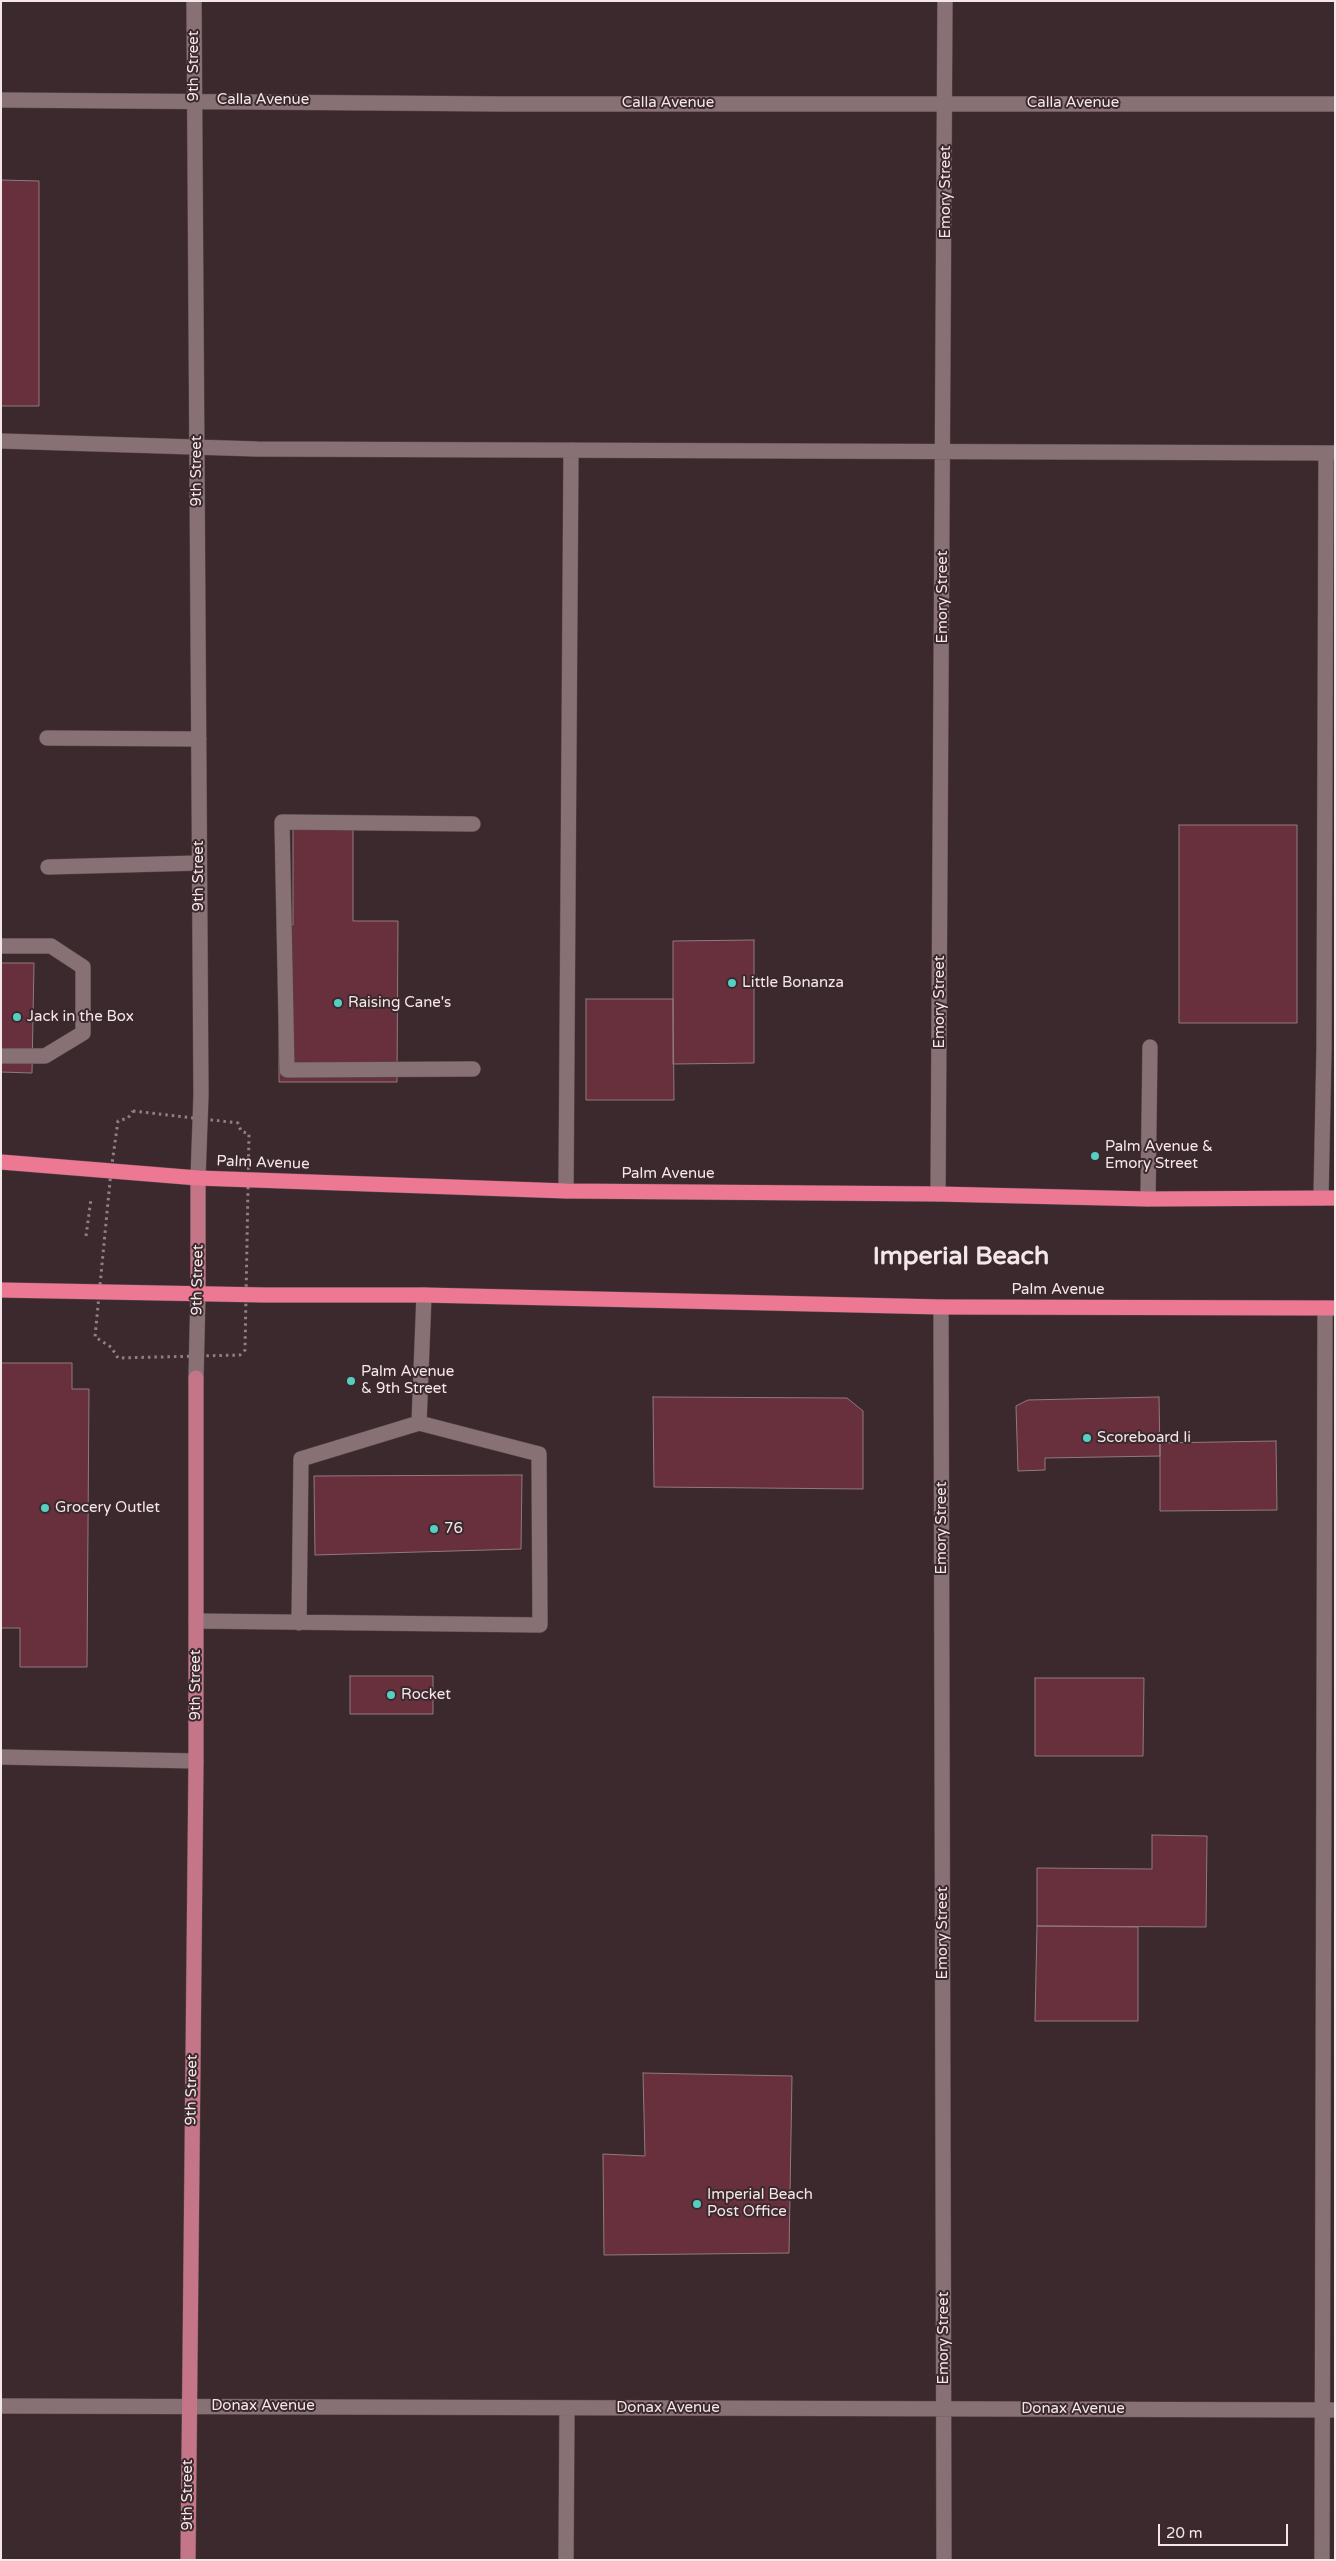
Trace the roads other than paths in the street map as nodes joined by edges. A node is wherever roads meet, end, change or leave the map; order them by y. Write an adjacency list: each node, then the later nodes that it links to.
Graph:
1 (194, 1): 4 (street, 9th Street)
2 (946, 1): 5 (street, Emory Street)
3 (1, 100): 4 (street, Calla Avenue)
4 (194, 100): 5 (street, Calla Avenue); 8 (street, 9th Street)
5 (947, 103): 6 (street, Calla Avenue); 10 (street, Emory Street)
6 (1335, 104)
7 (1, 441): 8 (street)
8 (197, 448): 9 (street); 13 (street, 9th Street)
9 (571, 450): 10 (street); 24 (street)
10 (944, 452): 11 (street); 25 (street, Emory Street)
11 (1331, 453): 17 (street)
12 (47, 738): 13 (street)
13 (199, 739): 15 (street, 9th Street)
14 (473, 824): 21 (street)
15 (199, 864): 16 (street); 23 (street, 9th Street)
16 (48, 867)
17 (1329, 887): 26 (street)
18 (1, 946): 20 (street)
19 (1150, 1047): 27 (street)
20 (1, 1056)
21 (473, 1069)
22 (1, 1162): 23 (highway, Palm Avenue)
23 (198, 1178): 24 (highway, Palm Avenue); 29 (main road, 9th Street)
24 (566, 1191): 25 (highway, Palm Avenue)
25 (938, 1194): 27 (highway, Palm Avenue)
26 (1328, 1198): 27 (highway, Palm Avenue)
27 (1148, 1199)
28 (1, 1290): 29 (highway, Palm Avenue)
29 (198, 1292): 30 (highway, Palm Avenue); 33 (street, 9th Street)
30 (424, 1295): 31 (highway, Palm Avenue); 34 (street)
31 (941, 1307): 32 (highway, Palm Avenue); 43 (street, Emory Street)
32 (1330, 1308): 39 (street)
33 (196, 1378): 35 (main road, 9th Street)
34 (419, 1423): 36 (street); 36 (street)
35 (196, 1621): 36 (street); 38 (main road, 9th Street)
36 (299, 1623)
37 (1, 1757): 38 (street)
38 (196, 1761): 41 (main road, 9th Street)
39 (1330, 1948): 44 (street)
40 (1, 2406): 41 (street, Donax Avenue)
41 (189, 2406): 42 (street, Donax Avenue); 45 (main road, 9th Street)
42 (568, 2408): 43 (street, Donax Avenue); 46 (street)
43 (945, 2409): 44 (street, Donax Avenue); 47 (street, Emory Street)
44 (1329, 2410): 48 (street)
45 (188, 2560)
46 (566, 2560)
47 (944, 2560)
48 (1322, 2560)

